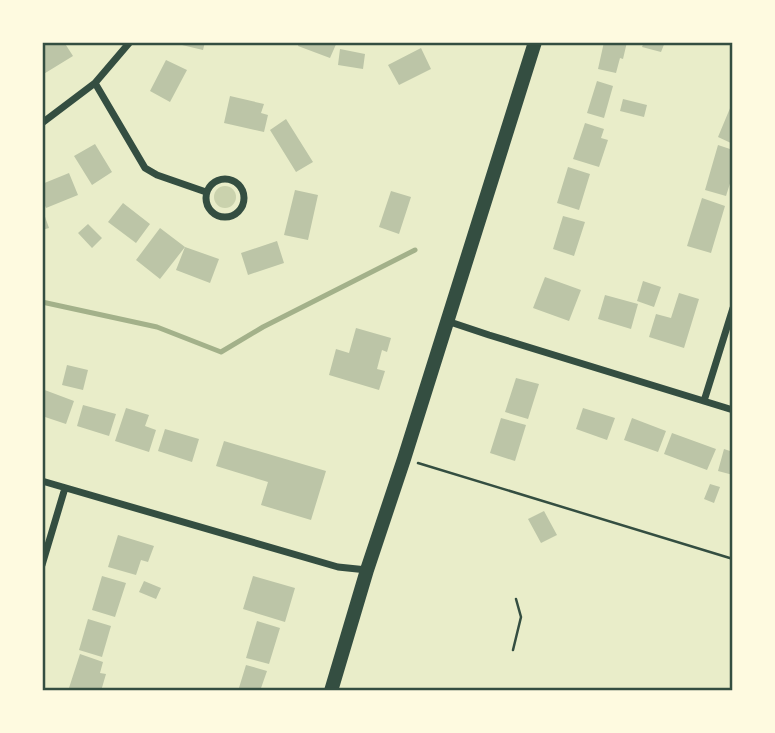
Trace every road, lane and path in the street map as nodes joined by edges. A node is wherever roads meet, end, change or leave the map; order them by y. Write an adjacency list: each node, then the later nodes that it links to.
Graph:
1 (130, 42): 3 (street)
2 (535, 42): 7 (main road)
3 (94, 83): 4 (street); 5 (street)
4 (42, 123)
5 (206, 192): 5 (street)
6 (733, 308): 8 (street)
7 (447, 321): 8 (street); 10 (main road)
8 (704, 401): 9 (street)
9 (733, 410)
10 (404, 459): 13 (path); 15 (main road)
11 (42, 481): 12 (street)
12 (65, 488): 14 (street); 15 (street)
13 (733, 559)
14 (42, 565)
15 (367, 570): 18 (main road)
16 (516, 599): 17 (path)
17 (513, 650)
18 (331, 691)

